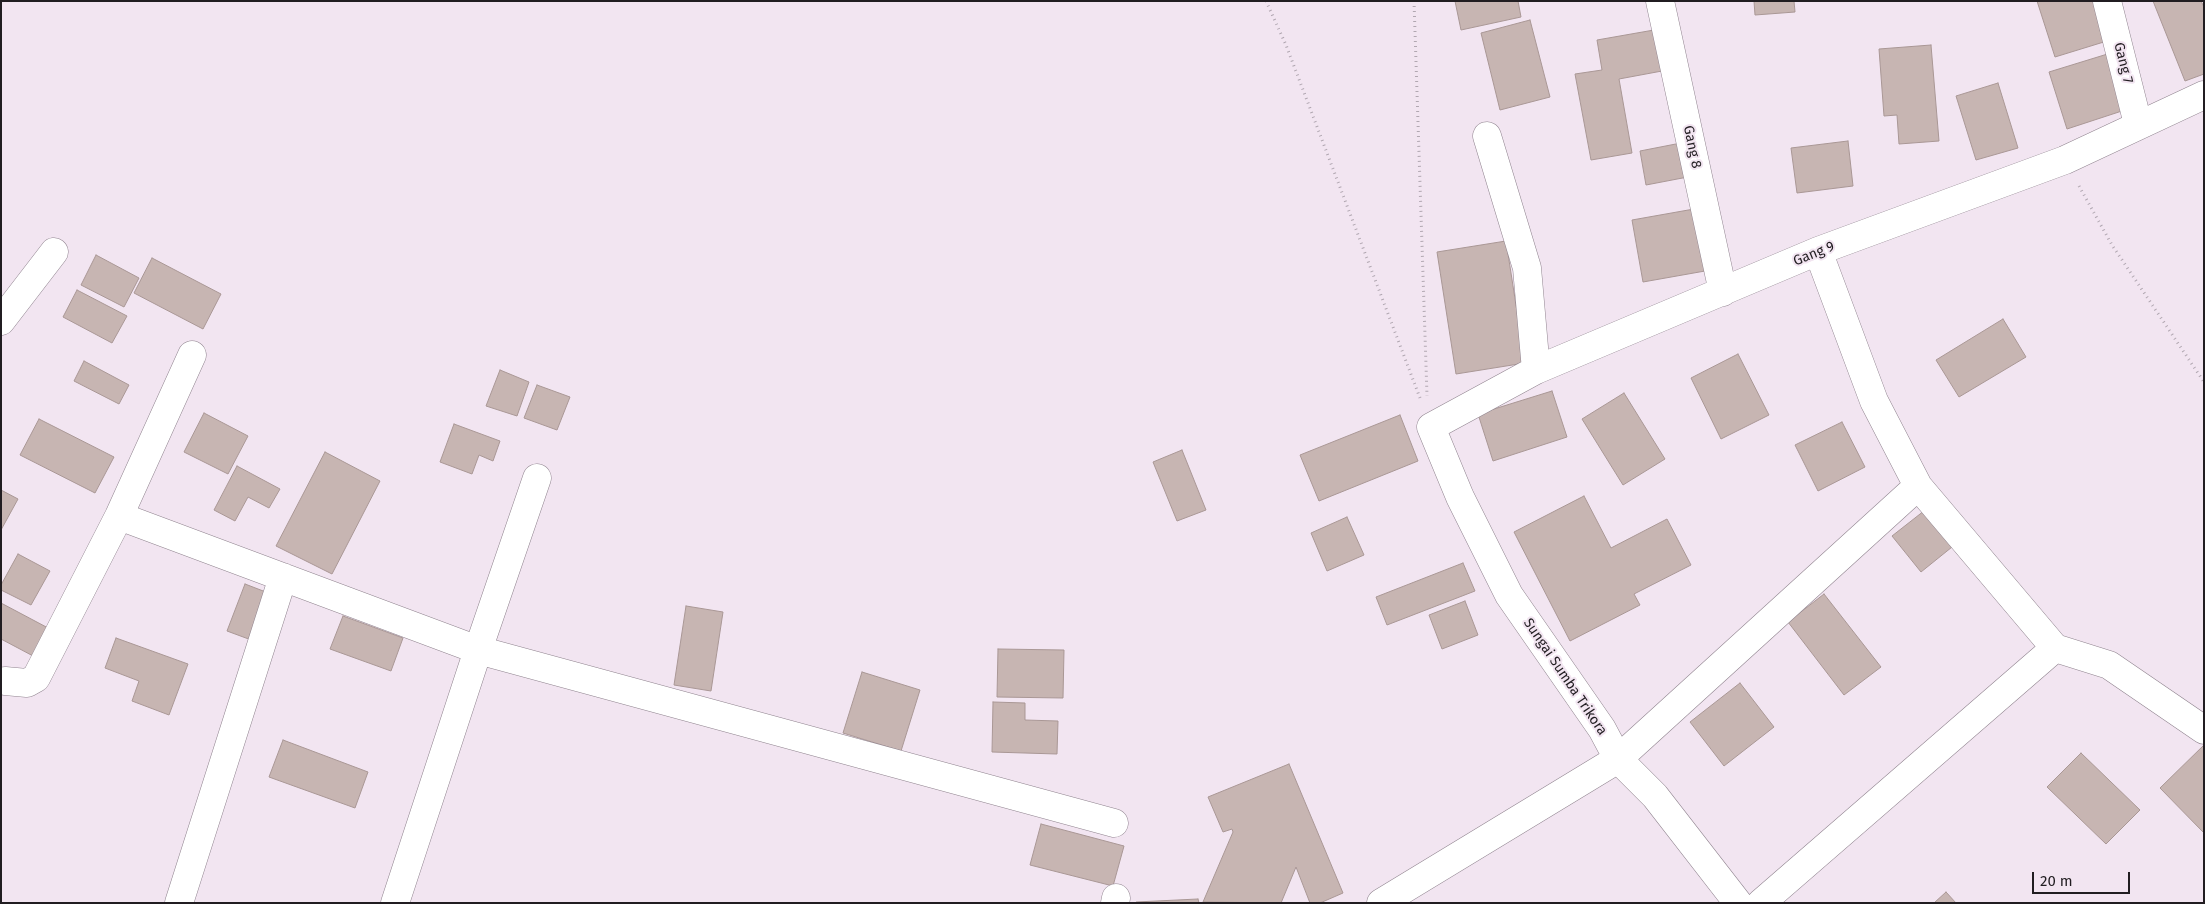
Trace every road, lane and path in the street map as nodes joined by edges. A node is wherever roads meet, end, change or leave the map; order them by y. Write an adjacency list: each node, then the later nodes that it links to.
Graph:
1 (1266, 1): 16 (path)
2 (1414, 1): 16 (path)
3 (1660, 1): 11 (street, Gang 8)
4 (2107, 1): 6 (street, Gang 7)
5 (2204, 94): 6 (street, Gang 9)
6 (2138, 124): 8 (street, Gang 9)
7 (1487, 136): 14 (street)
8 (2065, 160): 9 (street, Gang 9); 15 (path)
9 (1818, 251): 11 (street, Gang 9); 18 (street)
10 (54, 252): 12 (street)
11 (1723, 292): 14 (street, Gang 9)
12 (1, 321)
13 (192, 355): 19 (street)
14 (1536, 370): 16 (street, Gang 9)
15 (2204, 382)
16 (1429, 423): 25 (street, Sungai Sumba Trikora)
17 (537, 478): 22 (street)
18 (1918, 486): 21 (street); 25 (street)
19 (119, 516): 20 (street); 23 (street)
20 (283, 577): 22 (street); 27 (street)
21 (2055, 648): 24 (street); 31 (street)
22 (478, 650): 26 (street); 28 (street)
23 (5, 681)
24 (2204, 730)
25 (1618, 759): 29 (street); 30 (street, Sungai Sumba Trikora)
26 (1114, 823)
27 (179, 903)
28 (395, 903)
29 (1381, 903)
30 (1738, 903)
31 (1761, 903)

